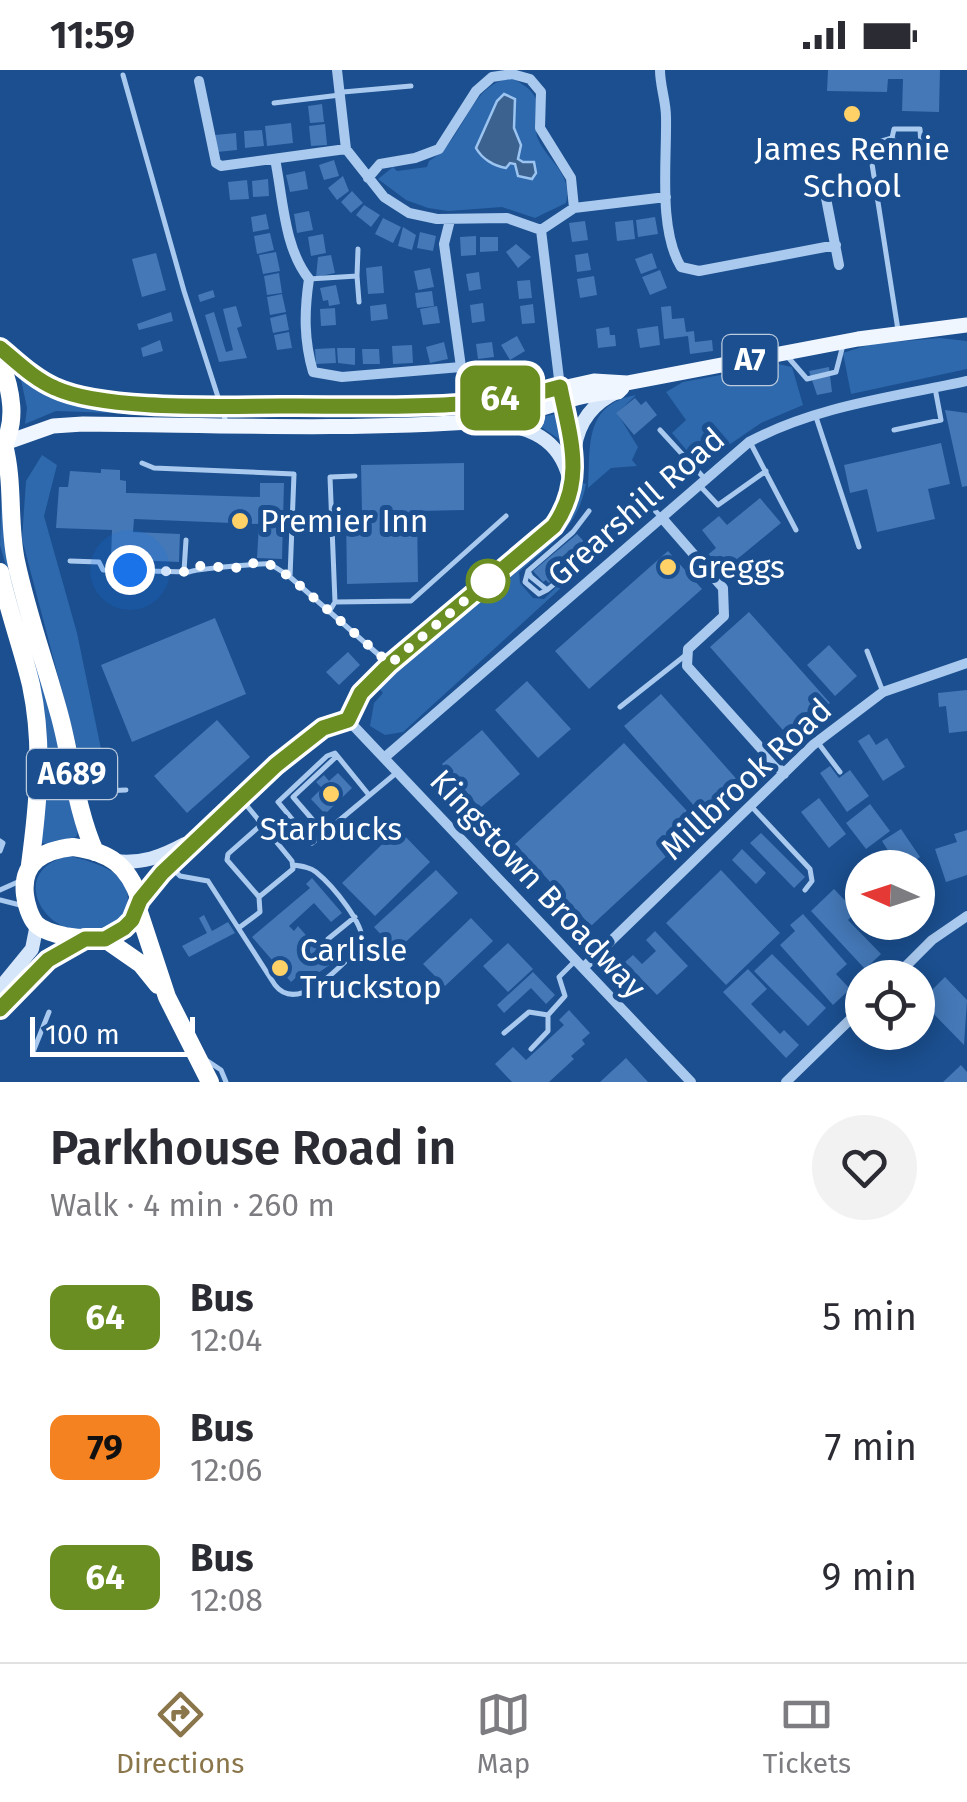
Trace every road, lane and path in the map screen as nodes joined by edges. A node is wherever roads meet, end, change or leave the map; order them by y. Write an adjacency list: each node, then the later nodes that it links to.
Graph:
1 (337, 70): 7 (street)
2 (660, 70): 14 (street)
3 (505, 73): 12 (street); 15 (street)
4 (123, 75): 34 (lane)
5 (199, 81): 11 (street)
6 (411, 86): 7 (lane)
7 (340, 94): 8 (lane); 10 (street)
8 (274, 103)
9 (892, 138): 9 (lane); 25 (lane)
10 (346, 149): 11 (street); 12 (street)
11 (276, 159): 22 (street)
12 (368, 178): 16 (street)
13 (825, 193): 18 (street)
14 (666, 197): 15 (street); 18 (street)
15 (574, 208): 17 (street)
16 (450, 220): 17 (street); 22 (street)
17 (541, 230): 33 (street)
18 (836, 246): 20 (street)
19 (358, 249): 21 (lane)
20 (840, 265)
21 (356, 276): 22 (lane); 23 (lane)
22 (309, 279)
23 (359, 302)
24 (967, 325): 25 (main road, A7)
25 (899, 333): 26 (main road, A7)
26 (844, 342): 28 (main road, A7); 28 (lane)
27 (0, 348): 34 (main road, A7)
28 (785, 354): 31 (main road, A7)
29 (0, 360): 41 (highway)
30 (967, 380): 32 (street, Grearshill Road)
31 (622, 388): 33 (main road, A7); 43 (street)
32 (935, 388): 35 (street, Grearshill Road); 39 (lane)
33 (562, 395): 34 (main road, A7); 36 (main road, A7); 43 (street)
34 (220, 406): 37 (lane)
35 (815, 414): 40 (street, Grearshill Road); 55 (lane)
36 (488, 421): 37 (main road, A7); 47 (street)
37 (228, 428): 41 (main road, A7)
38 (660, 430): 46 (lane)
39 (894, 430)
40 (749, 442): 44 (lane); 46 (street, Grearshill Road)
41 (3, 447): 76 (highway, A689)
42 (142, 463): 58 (lane)
43 (573, 463): 47 (street)
44 (767, 470): 46 (lane); 53 (lane)
45 (354, 476): 60 (lane)
46 (702, 482): 52 (street, Grearshill Road)
47 (571, 498): 65 (street)
48 (648, 504): 52 (lane)
49 (625, 506): 50 (lane)
50 (589, 511)
51 (506, 516): 60 (lane)
52 (662, 518): 63 (street); 71 (street, Grearshill Road)
53 (796, 530)
54 (186, 540): 57 (lane)
55 (859, 548)
56 (70, 561): 57 (lane)
57 (184, 572): 58 (lane)
58 (290, 577): 61 (lane)
59 (1, 578): 89 (highway, A689)
60 (335, 602): 61 (lane)
61 (329, 612): 65 (lane)
62 (867, 651): 66 (lane)
63 (687, 654): 67 (lane); 74 (street)
64 (967, 663): 66 (street, Millbrook Road)
65 (390, 664): 68 (street)
66 (883, 692): 69 (street, Millbrook Road)
67 (620, 706)
68 (348, 720): 71 (street, Kingstown Broadway); 78 (street)
69 (817, 742): 73 (lane); 74 (street, Millbrook Road)
70 (337, 756): 77 (lane); 81 (lane); 81 (lane)
71 (384, 758): 72 (street, Kingstown Broadway)
72 (397, 772): 77 (lane); 103 (street, Kingstown Broadway)
73 (840, 772)
74 (784, 774): 79 (street, Millbrook Road)
75 (126, 790): 76 (lane)
76 (76, 793): 85 (highway, A689)
77 (369, 795): 81 (lane)
78 (242, 799): 80 (lane); 82 (street)
79 (751, 806): 91 (lane); 103 (street, Millbrook Road)
80 (262, 824): 87 (lane); 92 (lane)
81 (334, 825)
82 (199, 837): 86 (street); 88 (street)
83 (2, 842): 84 (lane)
84 (0, 851)
85 (95, 852): 86 (highway); 89 (highway)
86 (116, 861): 94 (highway)
87 (293, 865): 92 (lane); 97 (lane)
88 (170, 866): 94 (street); 98 (lane)
89 (28, 872): 90 (lane); 95 (highway)
90 (0, 890)
91 (805, 890)
92 (259, 897): 98 (lane)
93 (0, 900): 95 (lane)
94 (139, 905): 100 (highway); 105 (highway)
95 (32, 915): 99 (highway); 104 (street)
96 (967, 916): 101 (street)
97 (356, 918): 102 (lane); 102 (lane)
98 (240, 927): 102 (lane)
99 (85, 939): 100 (highway); 106 (street)
100 (105, 939): 105 (highway)
101 (912, 960)
102 (342, 964)
103 (580, 964): 108 (lane); 116 (street, Kingstown Broadway)
104 (0, 988)
105 (167, 998): 113 (highway)
106 (0, 1009)
107 (49, 1012): 112 (lane)
108 (548, 1015): 110 (lane); 111 (lane)
109 (845, 1025): 117 (street)
110 (504, 1033)
111 (531, 1048)
112 (33, 1052)
113 (195, 1052): 114 (highway); 115 (lane)
114 (210, 1082)
115 (226, 1082)
116 (691, 1082)
117 (786, 1082)

